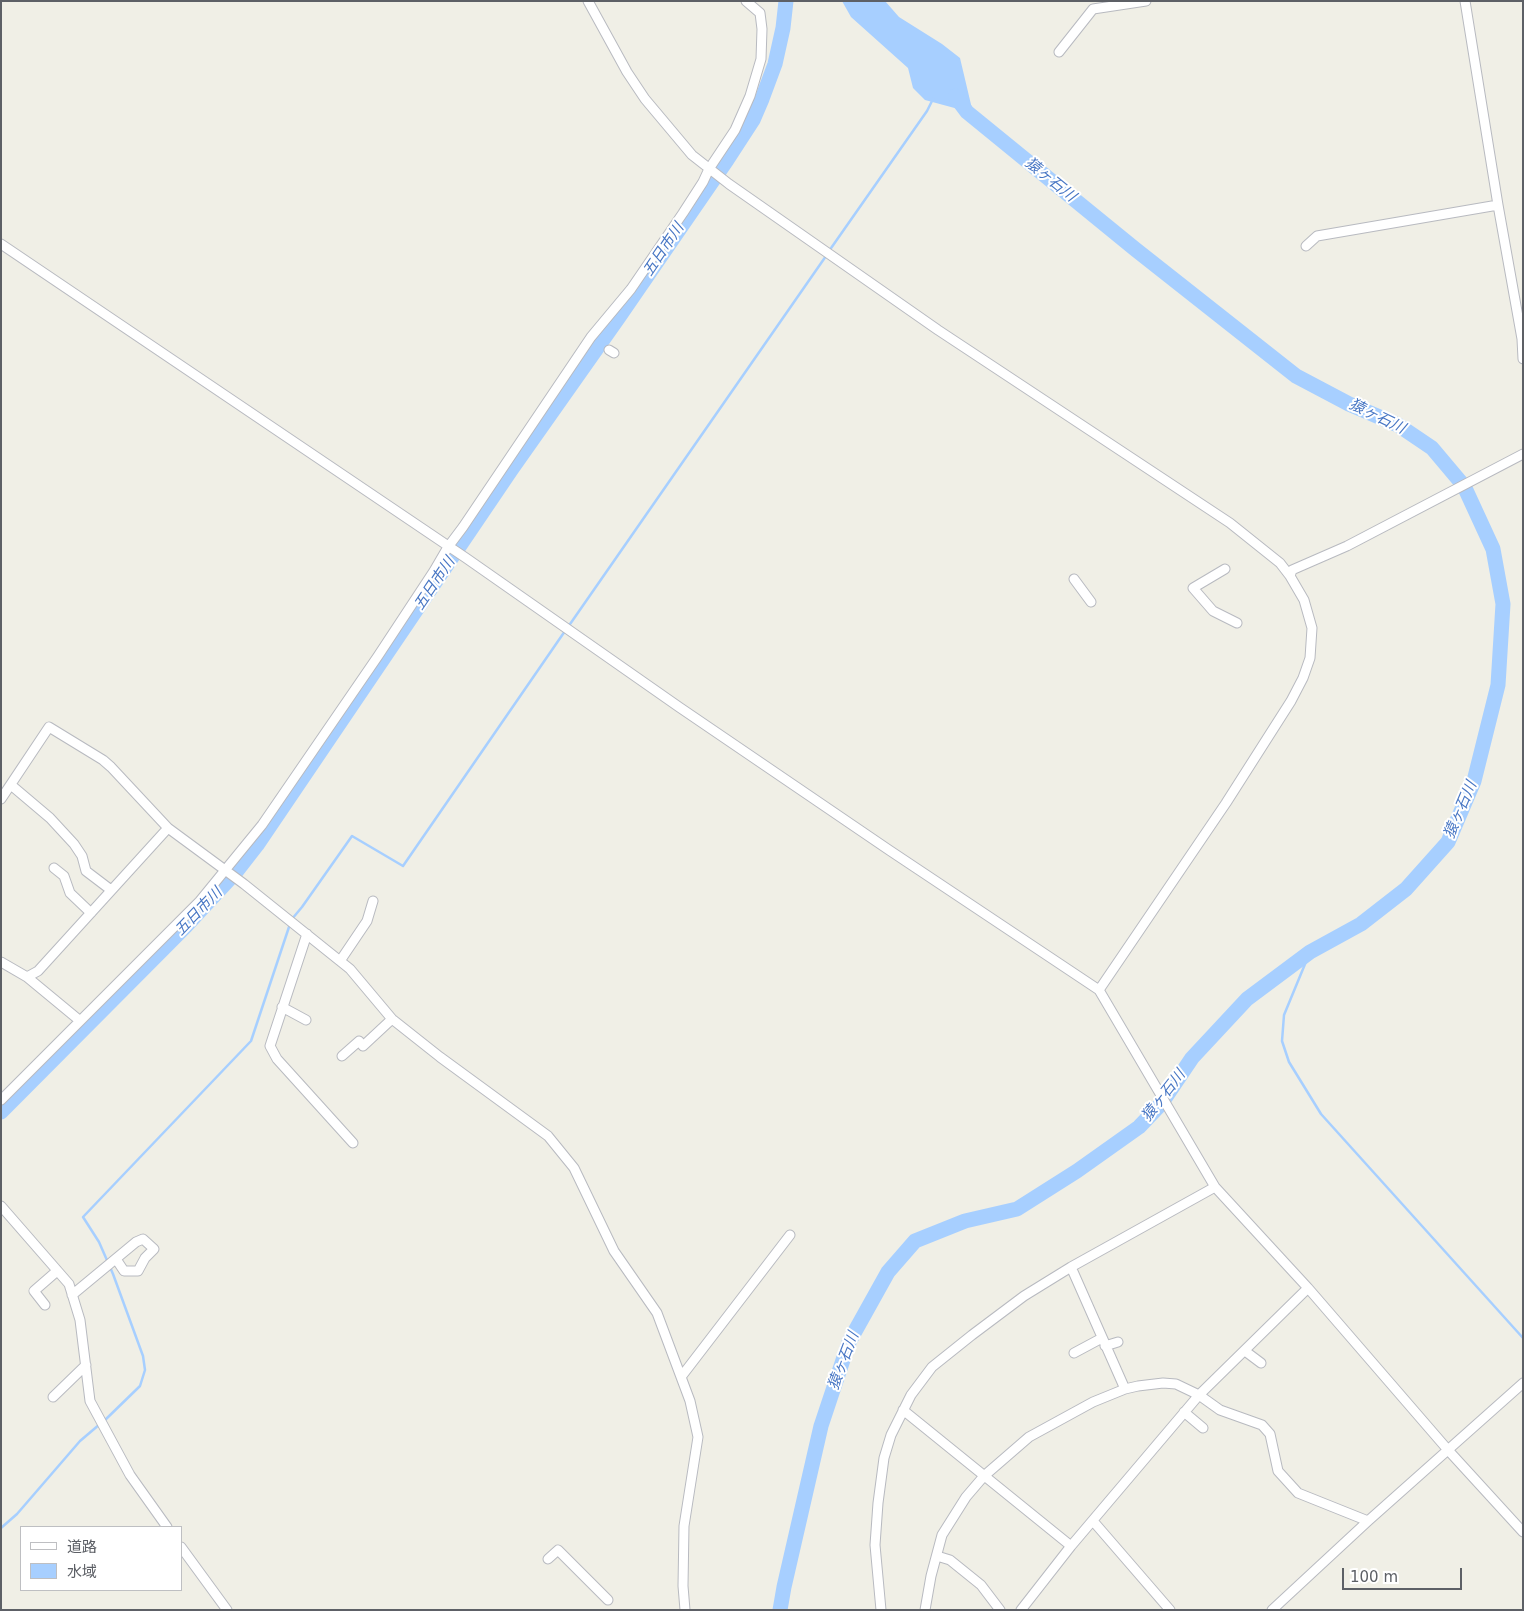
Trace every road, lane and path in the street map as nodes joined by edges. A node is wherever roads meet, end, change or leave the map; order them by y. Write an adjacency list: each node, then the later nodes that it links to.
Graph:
1 (588, 1): 6 (street)
2 (746, 1): 6 (street)
3 (1146, 1): 5 (street)
4 (1465, 1): 7 (street)
5 (1059, 52)
6 (711, 170): 12 (street); 14 (street)
7 (1498, 205): 9 (street); 10 (street)
8 (1, 244): 12 (street)
9 (1306, 246)
10 (1523, 359)
11 (1523, 454): 14 (street)
12 (449, 548): 22 (street); 30 (street)
13 (1225, 569): 17 (street)
14 (1290, 576): 30 (street)
15 (1074, 579): 16 (street)
16 (1091, 602)
17 (1237, 623)
18 (11, 785): 19 (street); 20 (street); 23 (street)
19 (1, 799)
20 (168, 828): 22 (street); 23 (street)
21 (54, 868): 25 (street)
22 (226, 871): 26 (street); 33 (street)
23 (111, 890): 25 (street)
24 (373, 901): 27 (street)
25 (91, 913): 29 (street)
26 (307, 934): 27 (street); 31 (street)
27 (340, 961): 32 (street)
28 (1, 962): 29 (street)
29 (26, 977): 33 (street)
30 (1100, 990): 38 (street)
31 (282, 1007): 34 (street); 37 (street)
32 (392, 1019): 35 (street); 53 (street)
33 (79, 1020): 36 (street)
34 (306, 1020)
35 (342, 1056)
36 (1, 1100)
37 (353, 1143)
38 (1215, 1187): 42 (street); 44 (street)
39 (1, 1206): 43 (street)
40 (790, 1235): 53 (street)
41 (116, 1259): 45 (street)
42 (1071, 1267): 47 (street); 58 (street)
43 (57, 1271): 45 (street); 46 (street)
44 (1308, 1288): 49 (street); 61 (street)
45 (72, 1295): 52 (street)
46 (45, 1305)
47 (1103, 1342): 48 (street); 50 (street); 55 (street)
48 (1118, 1342)
49 (1245, 1351): 51 (street); 56 (street)
50 (1074, 1353)
51 (1261, 1363)
52 (86, 1365): 57 (street); 65 (street)
53 (681, 1377): 73 (street)
54 (1523, 1383): 61 (street)
55 (1125, 1389): 56 (street); 62 (street)
56 (1199, 1395): 59 (street); 64 (street)
57 (53, 1397)
58 (903, 1410): 62 (street); 74 (street)
59 (1184, 1412): 60 (street); 63 (street)
60 (1203, 1428)
61 (1448, 1450): 64 (street); 66 (street)
62 (984, 1476): 67 (street); 69 (street)
63 (1093, 1521): 67 (street); 78 (street)
64 (1368, 1521): 79 (street)
65 (166, 1526)
66 (1523, 1532)
67 (1070, 1546): 77 (street)
68 (182, 1548): 72 (street)
69 (937, 1556): 75 (street); 76 (street)
70 (548, 1559): 71 (street)
71 (608, 1600)
72 (227, 1610)
73 (685, 1610)
74 (881, 1610)
75 (925, 1610)
76 (1000, 1610)
77 (1021, 1610)
78 (1170, 1610)
79 (1272, 1610)

